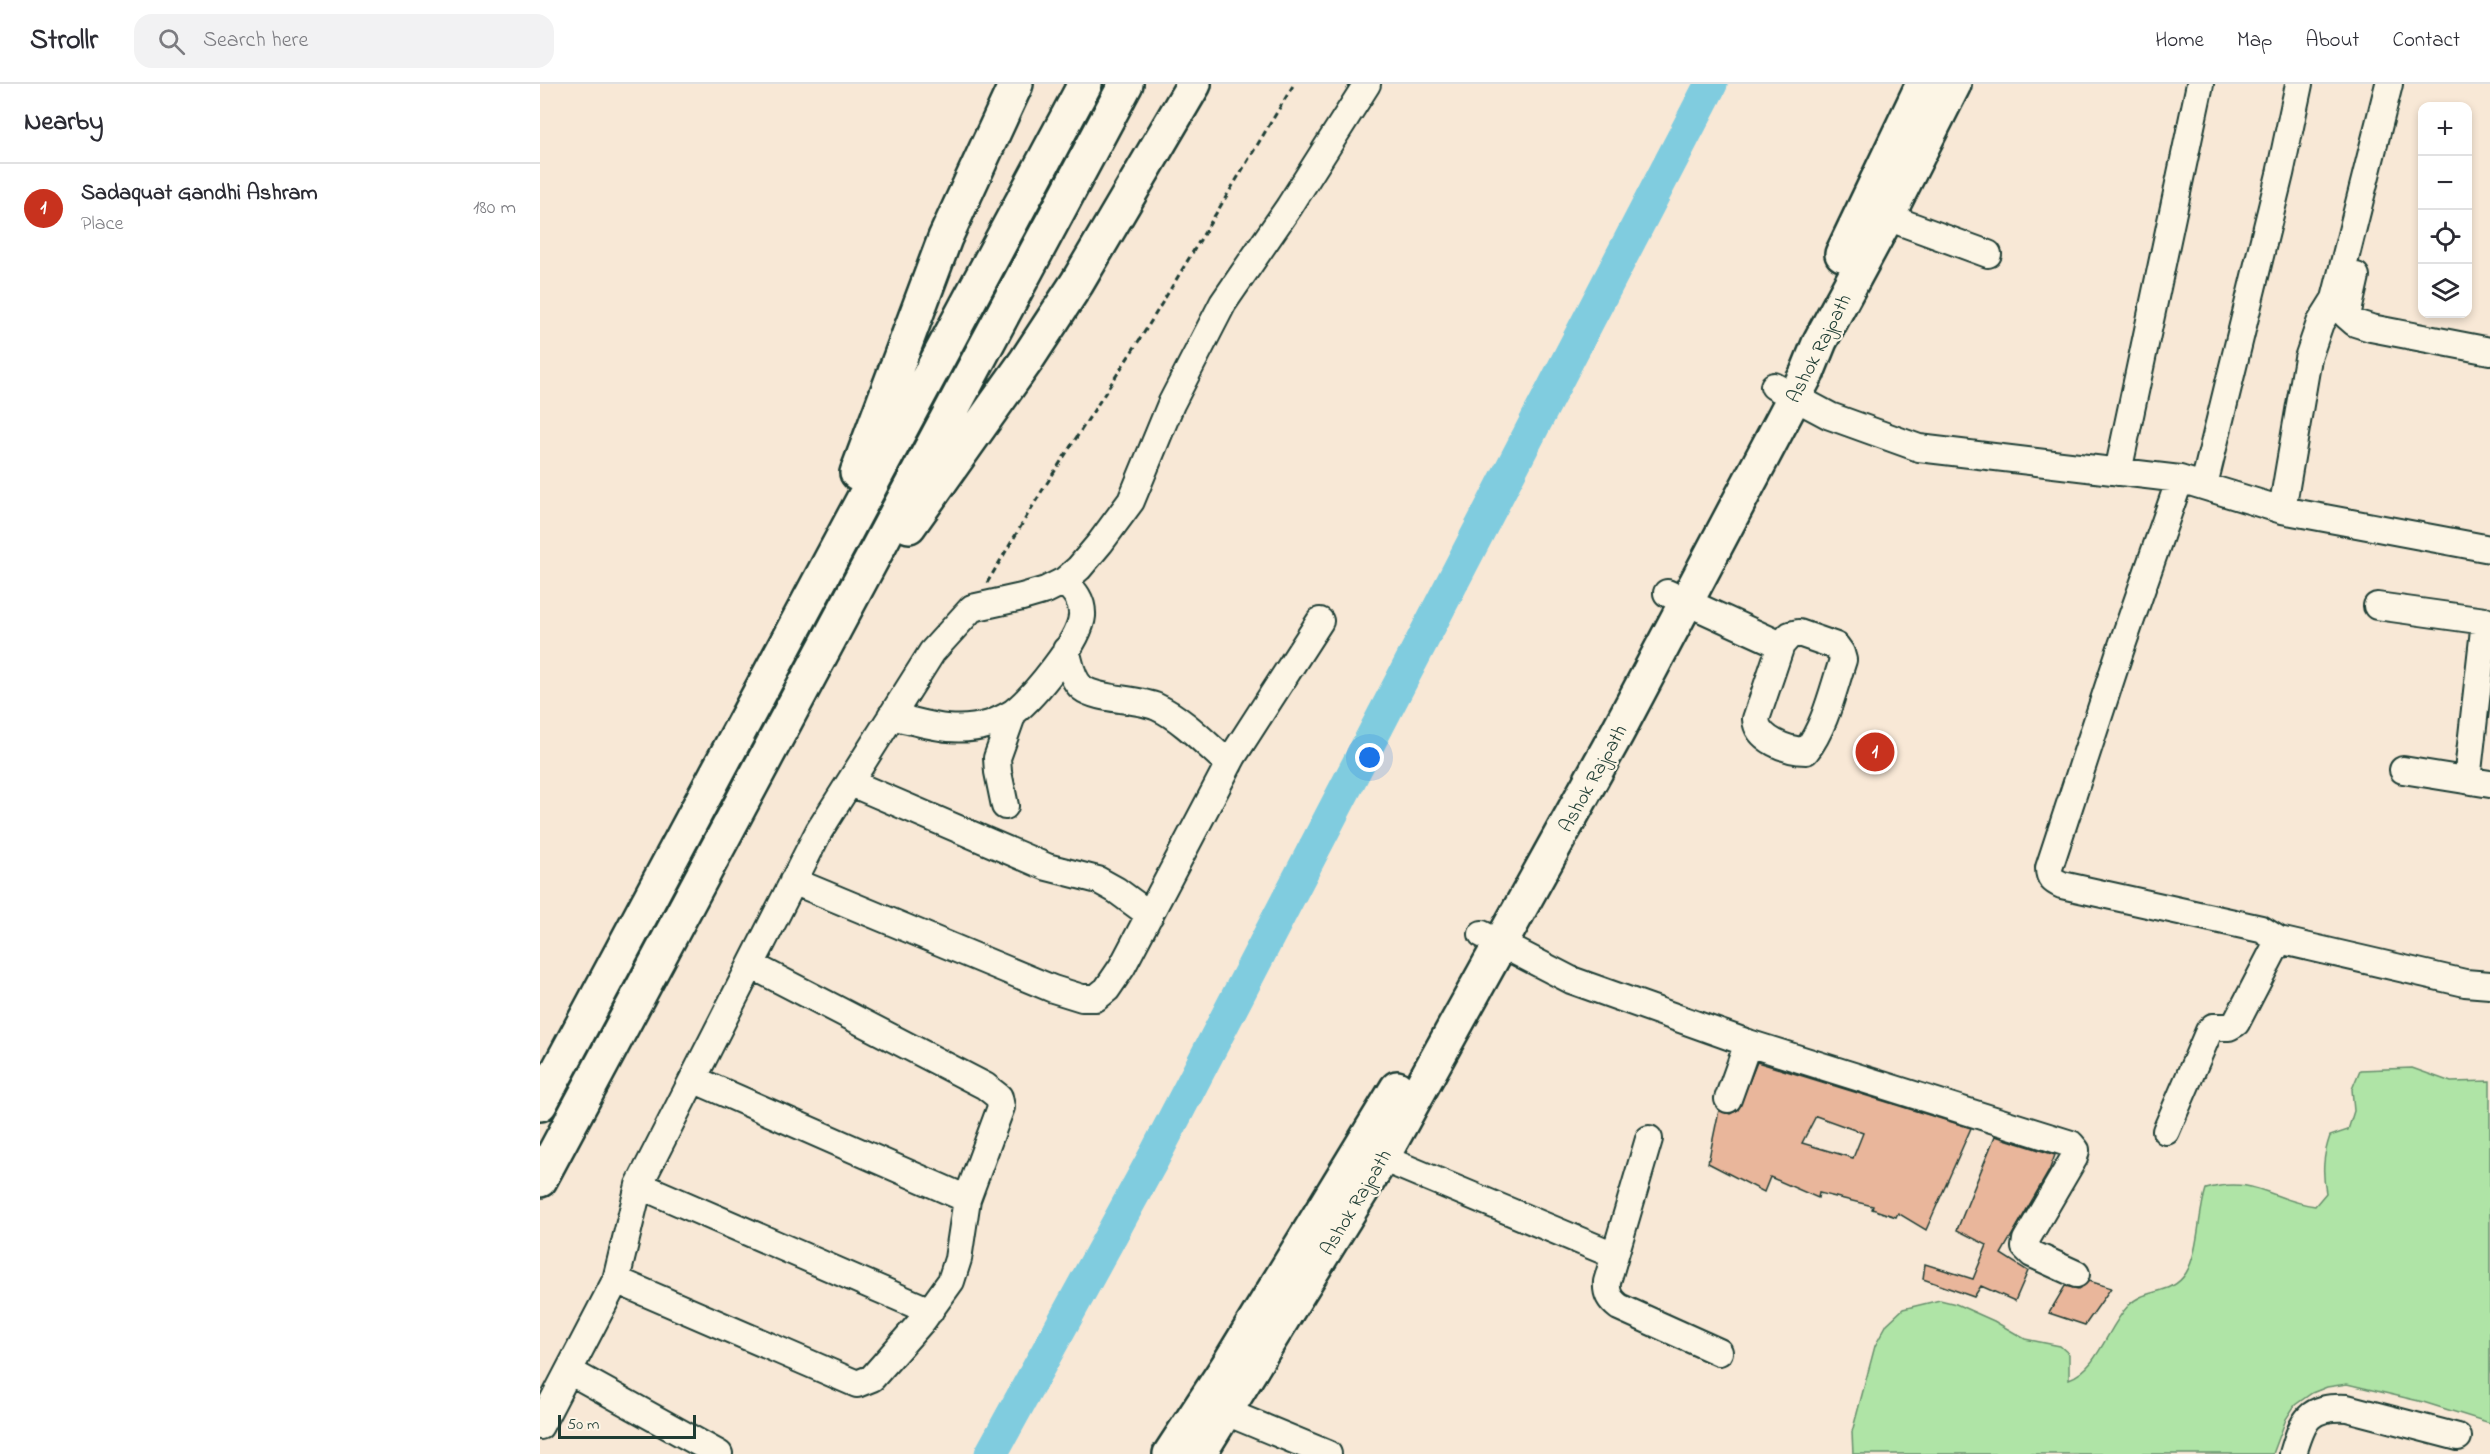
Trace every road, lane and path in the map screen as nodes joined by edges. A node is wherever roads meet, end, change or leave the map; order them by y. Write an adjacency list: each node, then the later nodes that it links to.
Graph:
1 (1016, 84): 22 (main road)
2 (1084, 84): 22 (main road)
3 (1126, 84): 27 (main road)
4 (1194, 84): 27 (main road)
5 (1294, 84): 25 (path)
6 (1367, 84): 21 (street)
7 (1923, 84): 16 (main road, Ashok Rajpath)
8 (1954, 84): 13 (main road, Ashok Rajpath)
9 (2200, 84): 17 (street)
10 (2299, 84): 18 (street)
11 (2389, 84): 19 (street)
12 (2399, 84): 15 (street)
13 (1887, 217): 14 (street); 16 (main road, Ashok Rajpath)
14 (1988, 254)
15 (2490, 351)
16 (1783, 391): 17 (street); 23 (main road, Ashok Rajpath)
17 (2118, 472): 18 (street)
18 (2192, 482): 19 (street); 40 (street)
19 (2282, 510): 20 (street)
20 (2490, 549)
21 (1065, 581): 25 (street); 29 (street)
22 (815, 587): 46 (main road)
23 (1677, 598): 28 (street); 39 (main road, Ashok Rajpath)
24 (2377, 606): 34 (street)
25 (972, 608): 31 (street)
26 (1320, 621): 32 (street)
27 (829, 642): 50 (main road)
28 (1781, 645)
29 (1066, 650): 30 (street); 32 (street)
30 (1013, 713): 31 (street); 36 (street)
31 (891, 716): 35 (street)
32 (1229, 764): 38 (street)
33 (2403, 770): 34 (street)
34 (2479, 782)
35 (851, 783): 37 (street); 38 (street)
36 (1005, 806)
37 (793, 881): 38 (street); 41 (street)
38 (1150, 915)
39 (1491, 939): 43 (street); 49 (main road, Ashok Rajpath)
40 (2279, 940): 42 (street); 47 (street)
41 (751, 965): 44 (street); 52 (street)
42 (2490, 985)
43 (1748, 1043): 45 (street); 54 (street)
44 (693, 1079): 51 (street); 52 (street)
45 (1728, 1100)
46 (540, 1104)
47 (2166, 1131)
48 (1648, 1139): 53 (street)
49 (1372, 1151): 53 (street); 59 (main road, Ashok Rajpath); 63 (main road, Ashok Rajpath)
50 (540, 1180)
51 (639, 1185): 55 (street); 56 (street)
52 (967, 1199): 56 (street)
53 (1614, 1255): 57 (street)
54 (2076, 1274)
55 (616, 1280): 56 (street); 58 (street)
56 (930, 1311)
57 (1719, 1352)
58 (569, 1371): 60 (street); 62 (street)
59 (1226, 1412): 64 (main road, Ashok Rajpath); 65 (street)
60 (540, 1426)
61 (2458, 1437): 66 (street)
62 (719, 1454)
63 (1170, 1454)
64 (1199, 1454)
65 (1328, 1454)
66 (2293, 1454)

